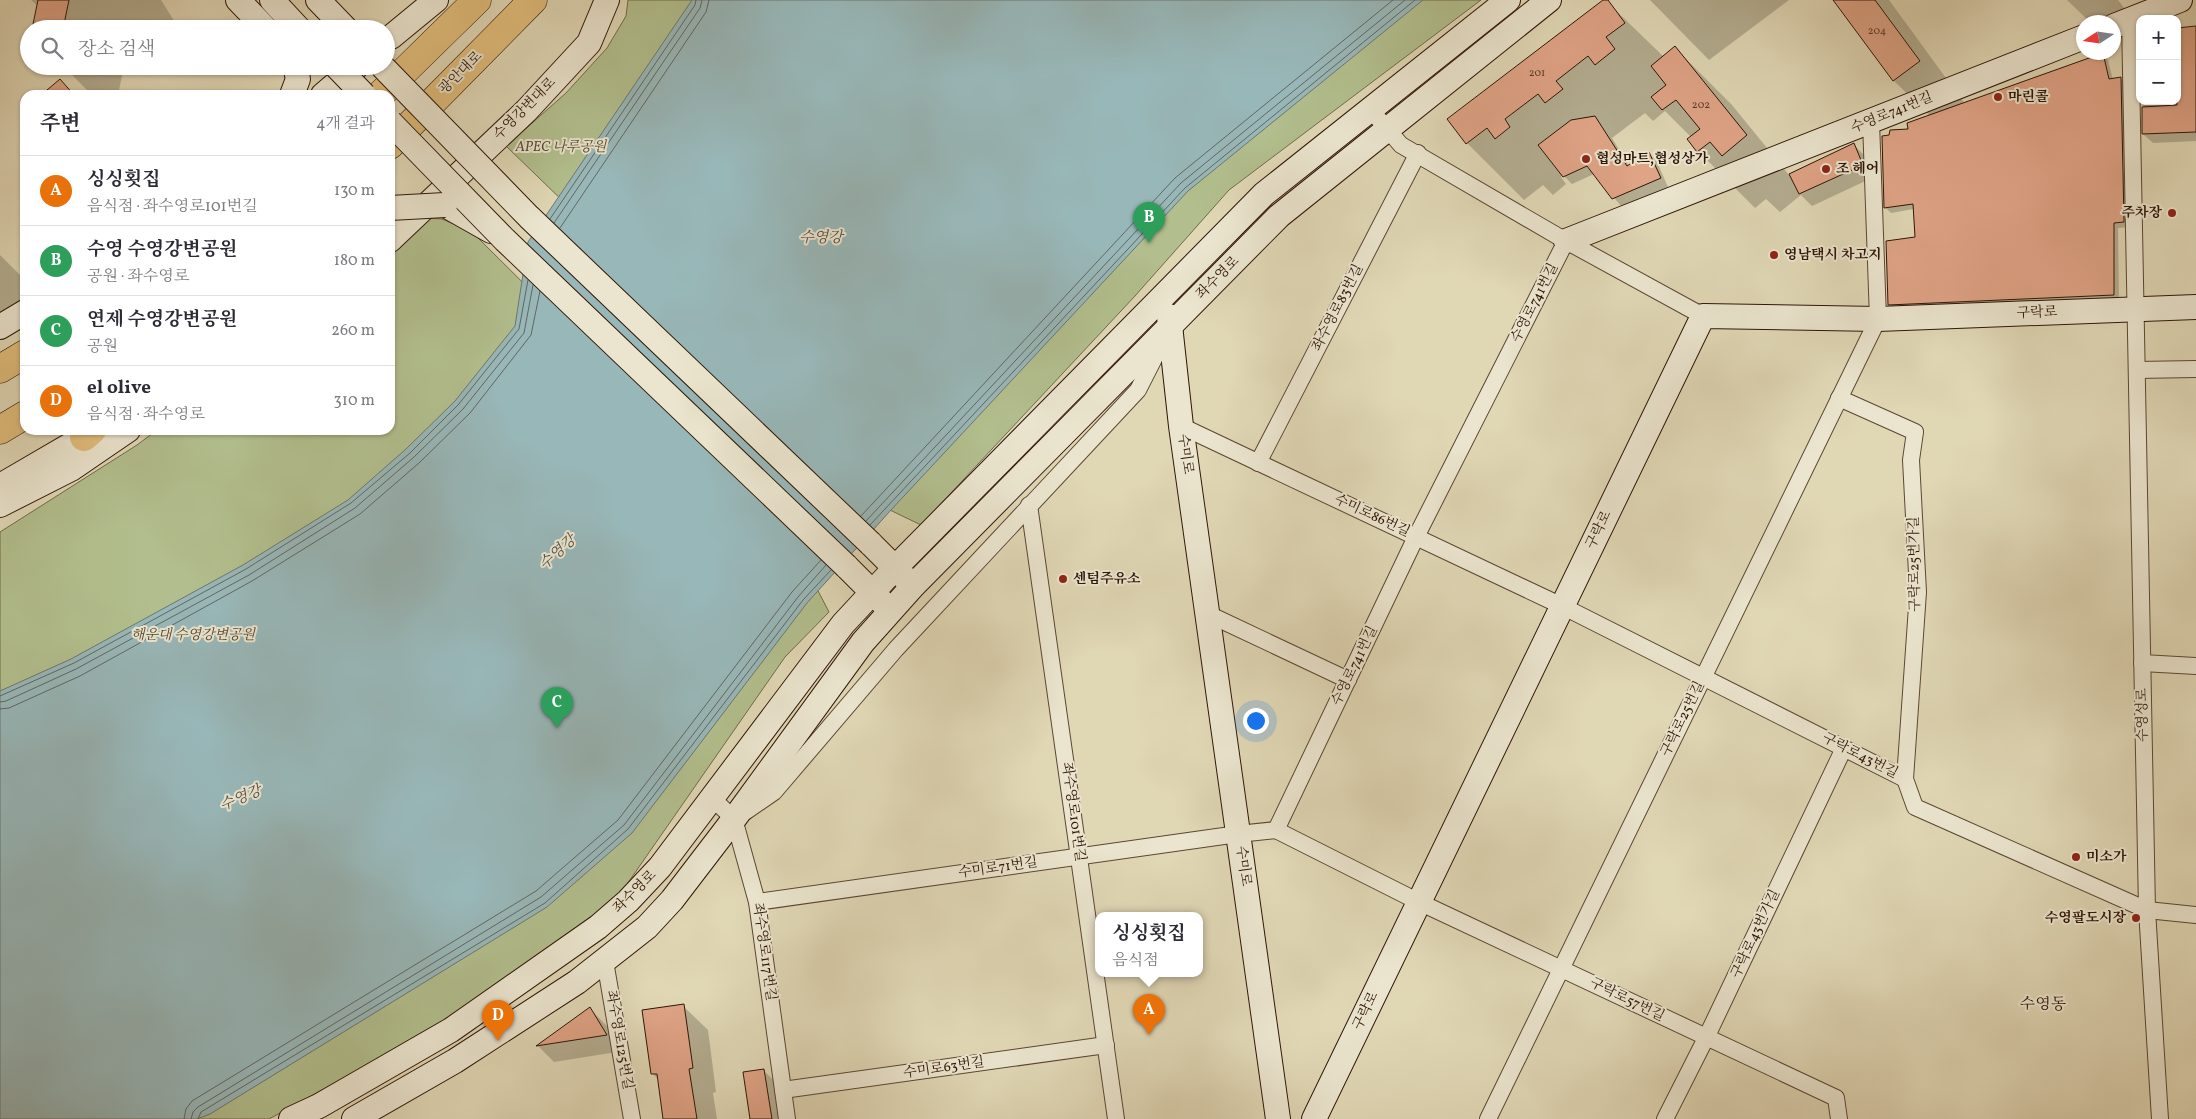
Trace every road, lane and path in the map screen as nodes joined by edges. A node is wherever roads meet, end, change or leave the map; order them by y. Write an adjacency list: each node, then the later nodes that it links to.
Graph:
1 (238, 0): 13 (main road)
2 (272, 0): 14 (main road)
3 (318, 0): 15 (main road)
4 (418, 0): 17 (main road)
5 (436, 0): 18 (main road)
6 (477, 0): 28 (highway)
7 (533, 0): 33 (highway, 광안대로)
8 (595, 0): 20 (main road)
9 (607, 0): 20 (main road, 수영강변대로)
10 (1508, 0): 29 (main road, 좌수영로)
11 (1549, 0): 32 (main road, 좌수영로)
12 (2180, 0): 16 (main road)
13 (257, 20)
14 (291, 20)
15 (337, 20)
16 (2122, 22): 41 (street, 수영성로)
17 (395, 31)
18 (395, 34)
19 (2076, 40): 30 (main road, 수영로741번길)
20 (589, 43): 36 (main road, 수영강변대로)
21 (297, 75): 25 (main road)
22 (345, 75): 27 (main road, bridge)
23 (346, 75): 26 (main road)
24 (391, 75): 62 (main road, bridge)
25 (294, 90)
26 (329, 90)
27 (359, 90)
28 (385, 90)
29 (1370, 109): 32 (street); 39 (main road, 좌수영로)
30 (1870, 122): 38 (main road, 수영로741번길); 44 (street)
31 (395, 127): 37 (main road, bridge)
32 (1387, 130): 34 (street); 45 (main road, 좌수영로)
33 (395, 140)
34 (1418, 153): 38 (street); 57 (street, 좌수영로83번길)
35 (395, 208): 37 (main road, bridge)
36 (395, 235)
37 (505, 240): 64 (main road, bridge)
38 (1566, 241): 43 (street); 61 (street, 수영로741번길)
39 (1165, 295): 45 (main road, 수미로); 62 (main road, 좌수영로)
40 (2196, 307): 41 (main road, 구락로)
41 (2136, 310): 44 (main road, 구락로); 50 (street, 수영성로)
42 (20, 315): 46 (main road)
43 (1703, 316): 44 (main road, 구락로); 65 (main road, 구락로)
44 (1878, 319): 51 (street, 구락로25번길)
45 (1170, 326): 53 (main road, 수미로); 60 (street); 63 (main road, 좌수영로)
46 (0, 327)
47 (20, 357): 48 (highway)
48 (0, 368)
49 (2196, 369): 50 (street)
50 (2137, 370): 68 (street, 수영성로)
51 (1839, 398): 70 (street, 구락로25번길); 73 (street, 구락로25번가길)
52 (20, 418): 54 (highway)
53 (1181, 426): 57 (street, 수미로86번길); 67 (main road, 수미로)
54 (0, 430)
55 (86, 435): 58 (main road)
56 (121, 435): 59 (main road)
57 (1258, 463): 61 (street, 수미로86번길)
58 (0, 486)
59 (0, 505)
60 (1030, 505): 75 (street); 78 (street, 좌수영로101번길)
61 (1416, 537): 65 (street, 수미로86번길); 71 (street, 수영로741번길)
62 (895, 568): 63 (main road); 64 (main road, 좌수영로)
63 (913, 586): 66 (main road, 좌수영로)
64 (872, 593): 66 (main road); 74 (main road, 좌수영로)
65 (1562, 606): 70 (street, 구락로43번길); 80 (main road, 구락로)
66 (891, 611): 75 (main road, 좌수영로)
67 (1208, 614): 71 (street); 77 (main road, 수미로)
68 (2142, 663): 69 (street); 81 (street, 수영성로)
69 (2196, 666)
70 (1703, 677): 72 (street, 구락로43번길); 84 (street, 구락로25번길)
71 (1348, 680): 76 (street, 수영로741번길)
72 (1844, 748): 73 (street, 구락로43번길); 87 (street, 구락로43번가길)
73 (1905, 779): 81 (street, 구락로43번길)
74 (712, 798): 75 (street); 90 (main road, 좌수영로)
75 (734, 819): 79 (street, 좌수영로117번길); 83 (main road, 좌수영로)
76 (1276, 830): 77 (street); 80 (street)
77 (1238, 834): 78 (street, 수미로71번길); 96 (main road, 수미로)
78 (1079, 856): 79 (street, 수미로71번길); 85 (street, 좌수영로101번길)
79 (757, 902): 89 (street, 좌수영로117번길)
80 (1419, 902): 84 (street, 구락로57번길); 97 (main road, 구락로)
81 (2147, 910): 82 (street, 구락로43번길); 101 (street, 수영성로)
82 (2196, 915)
83 (605, 960): 92 (main road, 좌수영로); 93 (street, 좌수영로125번길)
84 (1562, 968): 87 (street, 구락로57번길); 98 (street, 구락로25번길)
85 (1095, 969)
86 (1096, 977): 88 (street, 좌수영로101번길)
87 (1706, 1038): 99 (street, 구락로43번가길); 100 (street, 구락로57번길)
88 (1106, 1046): 89 (street, 수미로63번길); 95 (street, 좌수영로101번길)
89 (783, 1090): 94 (street, 좌수영로117번길)
90 (316, 1112): 91 (main road, 좌수영로)
91 (291, 1119)
92 (354, 1119)
93 (632, 1119)
94 (787, 1119)
95 (1116, 1119)
96 (1278, 1119)
97 (1314, 1119)
98 (1488, 1119)
99 (1665, 1119)
100 (1839, 1119)
101 (2160, 1119)

